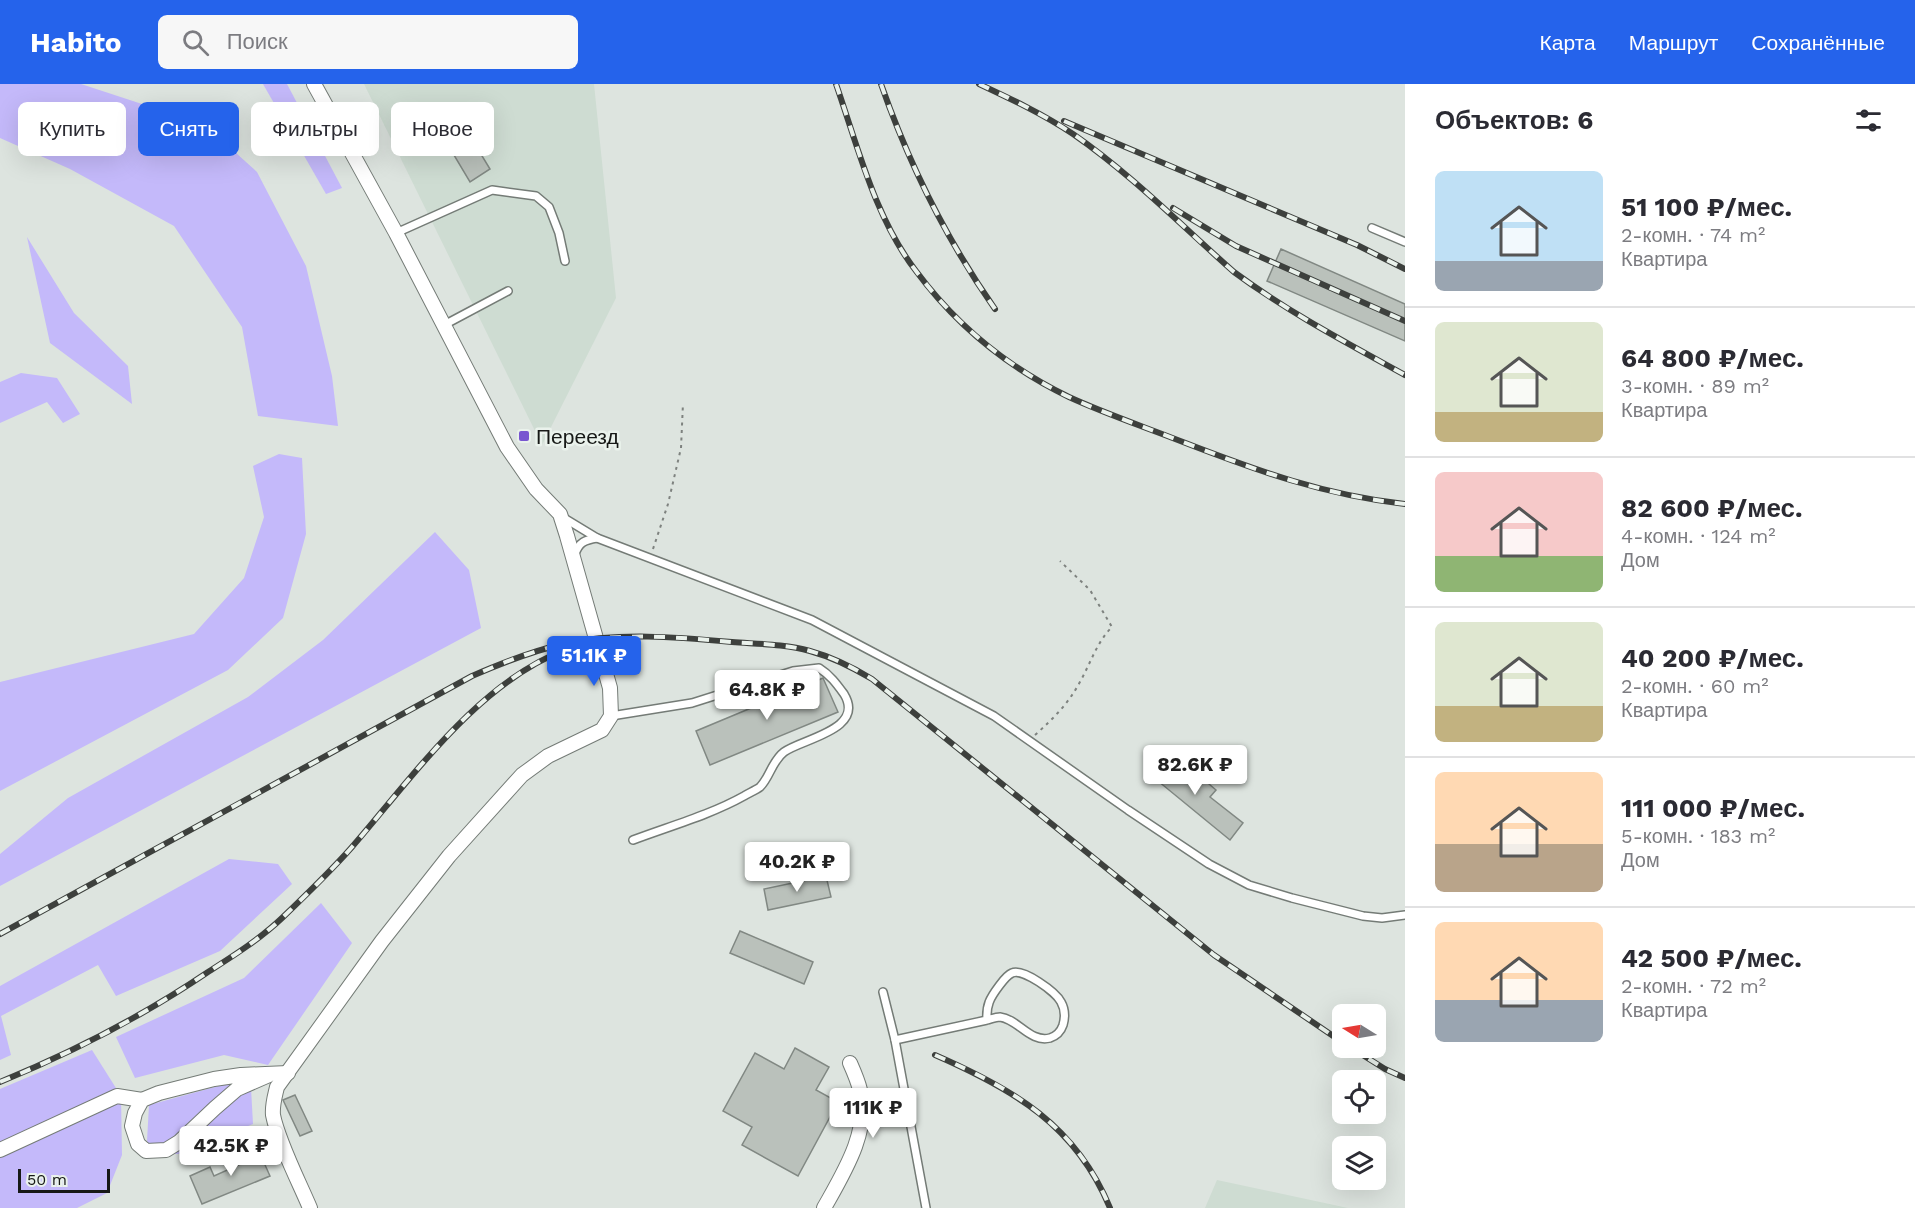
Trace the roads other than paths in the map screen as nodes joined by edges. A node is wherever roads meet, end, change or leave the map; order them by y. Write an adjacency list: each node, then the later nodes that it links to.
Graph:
1 (314, 84): 3 (street)
2 (1372, 228): 4 (lane)
3 (396, 233): 5 (lane); 7 (street)
4 (1405, 243)
5 (565, 261)
6 (508, 291): 7 (lane)
7 (444, 325): 8 (street)
8 (560, 514): 9 (lane); 10 (street)
9 (597, 538): 10 (lane); 13 (lane)
10 (573, 560): 11 (street)
11 (611, 716): 12 (lane); 18 (street)
12 (633, 840)
13 (1405, 915)
14 (883, 992): 16 (lane)
15 (987, 1020): 15 (lane); 16 (lane)
16 (895, 1040): 24 (lane)
17 (850, 1063): 23 (street)
18 (288, 1073): 19 (street); 22 (street)
19 (269, 1075): 20 (street); 20 (street)
20 (142, 1100): 21 (street)
21 (0, 1150)
22 (310, 1208)
23 (824, 1208)
24 (927, 1208)

